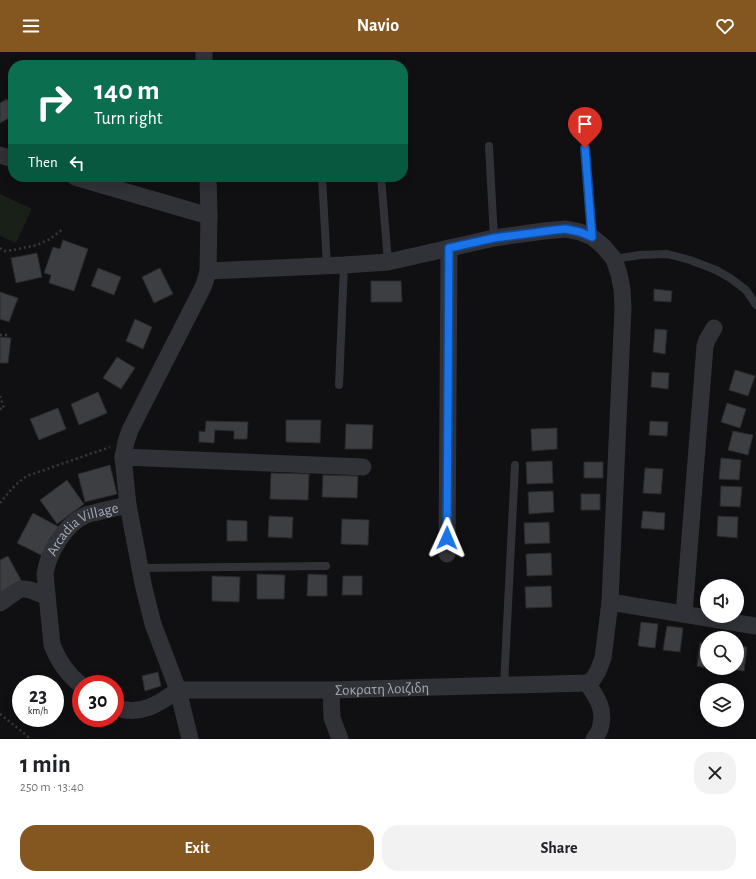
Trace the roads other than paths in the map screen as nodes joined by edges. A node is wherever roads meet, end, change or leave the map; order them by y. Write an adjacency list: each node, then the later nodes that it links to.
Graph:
1 (489, 146): 9 (lane)
2 (585, 148): 8 (lane)
3 (92, 182): 7 (street)
4 (208, 182): 7 (street)
5 (322, 182): 14 (lane)
6 (381, 182): 12 (lane)
7 (209, 216): 15 (street)
8 (592, 237): 9 (street); 11 (street)
9 (494, 238): 10 (street)
10 (449, 248): 12 (street); 23 (street)
11 (614, 260): 16 (lane); 29 (street)
12 (388, 262): 13 (street)
13 (344, 265): 14 (street); 18 (lane)
14 (327, 266): 15 (street)
15 (208, 271): 19 (street)
16 (756, 305)
17 (714, 328): 31 (street)
18 (339, 385)
19 (125, 449): 21 (street); 22 (street)
20 (515, 465): 35 (lane)
21 (363, 467)
22 (128, 505): 24 (street, Arcadia Village); 26 (street)
23 (446, 554)
24 (46, 565): 27 (street, Arcadia Village); 28 (street, Arcadia Village)
25 (326, 566): 26 (lane)
26 (140, 568): 36 (street)
27 (22, 589): 28 (street); 30 (street, Arcadia Village)
28 (47, 597): 33 (street, Arcadia Village)
29 (610, 602): 31 (street); 34 (street)
30 (0, 604)
31 (684, 614): 32 (street)
32 (756, 626)
33 (72, 676)
34 (586, 683): 35 (street, Σοκρατη λοιζιδη); 41 (street)
35 (504, 685): 37 (street, Σοκρατη λοιζιδη)
36 (178, 690): 37 (street, Σοκρατη λοιζιδη); 38 (street); 39 (street)
37 (331, 690): 40 (street)
38 (124, 710)
39 (190, 739)
40 (340, 739)
41 (594, 739)

